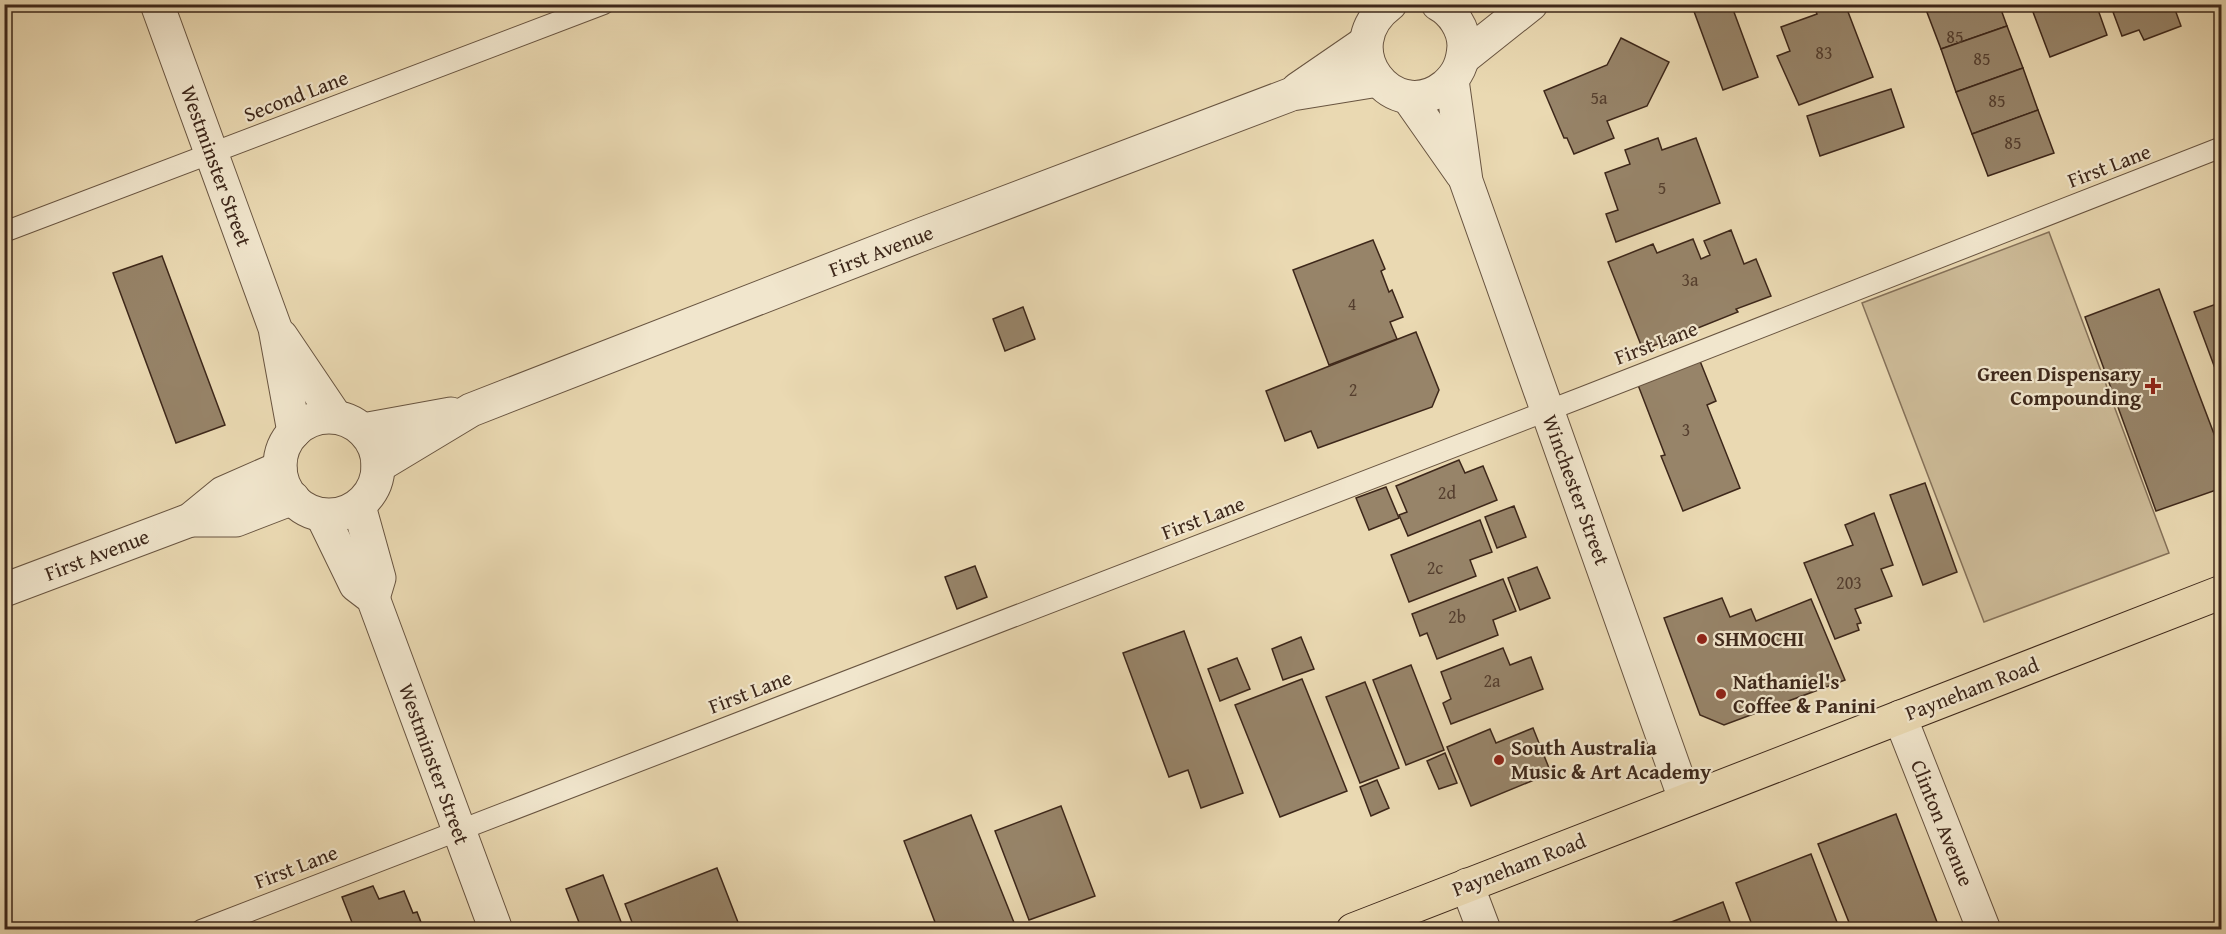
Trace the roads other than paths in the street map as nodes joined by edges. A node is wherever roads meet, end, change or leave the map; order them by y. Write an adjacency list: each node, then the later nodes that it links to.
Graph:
1 (157, 4): 12 (street, Westminster Street)
2 (604, 4): 12 (lane, Second Lane)
3 (1531, 4): 7 (street)
4 (1451, 5): 7 (street, Winchester Street)
5 (1382, 7): 6 (street)
6 (1365, 43): 8 (street); 9 (street, First Avenue)
7 (1458, 69): 10 (street); 13 (street, Winchester Street)
8 (1378, 80): 9 (street, First Avenue); 10 (street)
9 (1292, 94): 16 (street, First Avenue)
10 (1408, 97): 13 (street, Winchester Street)
11 (2222, 147): 17 (lane, First Lane)
12 (212, 154): 14 (lane, Second Lane); 15 (street, Westminster Street)
13 (1466, 181): 17 (street, Winchester Street)
14 (4, 232)
15 (275, 327): 18 (street, Westminster Street); 19 (street, Westminster Street)
16 (471, 410): 18 (street, First Avenue); 20 (street, First Avenue)
17 (1548, 411): 30 (street, Winchester Street); 31 (lane, First Lane)
18 (349, 423): 19 (street); 20 (street)
19 (294, 432): 21 (street)
20 (378, 466): 23 (street)
21 (280, 468): 22 (street); 25 (street, First Avenue)
22 (293, 498): 24 (street); 25 (street, First Avenue)
23 (359, 506): 24 (street); 28 (street, Westminster Street)
24 (322, 515): 28 (street, Westminster Street)
25 (190, 520): 26 (street, First Avenue)
26 (4, 590)
27 (2222, 592): 29 (main road, Payneham Road)
28 (373, 598): 31 (street, Westminster Street)
29 (1900, 717): 30 (main road, Payneham Road); 37 (street, Clinton Avenue)
30 (1685, 799): 32 (main road, Payneham Road)
31 (459, 830): 33 (lane, First Lane); 34 (street, Westminster Street)
32 (1467, 885): 35 (main road, Payneham Road); 36 (street)
33 (201, 930)
34 (496, 930)
35 (1353, 930)
36 (1484, 930)
37 (1984, 930)

